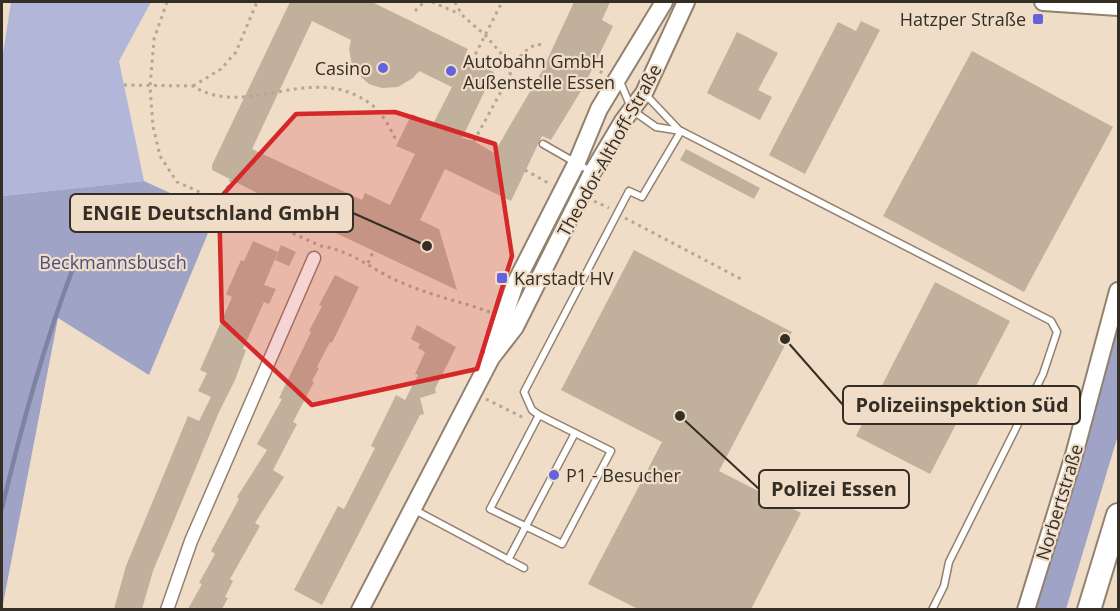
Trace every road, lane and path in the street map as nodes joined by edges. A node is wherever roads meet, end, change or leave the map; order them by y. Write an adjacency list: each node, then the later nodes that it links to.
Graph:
1 (167, 2): 22 (path)
2 (257, 2): 21 (path)
3 (424, 2): 12 (path)
4 (432, 2): 13 (path)
5 (454, 2): 13 (path)
6 (502, 2): 15 (path)
7 (664, 2): 19 (street, Theodor-Althoff-Straße)
8 (686, 2): 14 (street, Theodor-Althoff-Straße)
9 (699, 2): 14 (street)
10 (1043, 2): 11 (street)
11 (1119, 7)
12 (415, 11)
13 (462, 15): 15 (path)
14 (671, 32): 23 (street, Theodor-Althoff-Straße)
15 (485, 36): 17 (path); 18 (path)
16 (545, 46): 18 (path)
17 (472, 62)
18 (511, 65): 27 (path)
19 (619, 77): 24 (lane); 29 (street, Theodor-Althoff-Straße)
20 (124, 85): 22 (path)
21 (193, 86): 22 (path); 26 (path)
22 (150, 87): 34 (path)
23 (644, 93): 24 (street, Theodor-Althoff-Straße); 25 (lane)
24 (632, 110): 25 (lane); 31 (street, Theodor-Althoff-Straße)
25 (681, 131): 36 (lane); 55 (lane)
26 (396, 140)
27 (474, 141)
28 (543, 144): 29 (lane)
29 (577, 162): 31 (lane); 33 (street, Theodor-Althoff-Straße)
30 (525, 170): 33 (path)
31 (592, 173): 43 (street, Theodor-Althoff-Straße)
32 (231, 180): 34 (path)
33 (562, 191): 42 (street, Theodor-Althoff-Straße)
34 (221, 202): 39 (path)
35 (599, 203): 36 (path)
36 (618, 213): 40 (path); 45 (lane)
37 (374, 250): 39 (path)
38 (314, 258): 53 (street)
39 (368, 263): 42 (path)
40 (741, 279)
41 (1119, 291): 56 (street, Norbertstraße)
42 (503, 318): 43 (street, Theodor-Althoff-Straße)
43 (491, 358): 48 (street, Theodor-Althoff-Straße)
44 (498, 404): 46 (path)
45 (539, 415): 46 (lane); 47 (lane)
46 (535, 425): 50 (lane)
47 (575, 434): 50 (lane); 50 (lane)
48 (412, 509): 51 (lane); 54 (street, Theodor-Althoff-Straße)
49 (1119, 515): 57 (highway)
50 (526, 526): 51 (lane)
51 (508, 560): 52 (lane)
52 (524, 568)
53 (167, 609)
54 (360, 609)
55 (932, 609)
56 (1026, 609)
57 (1089, 609)

